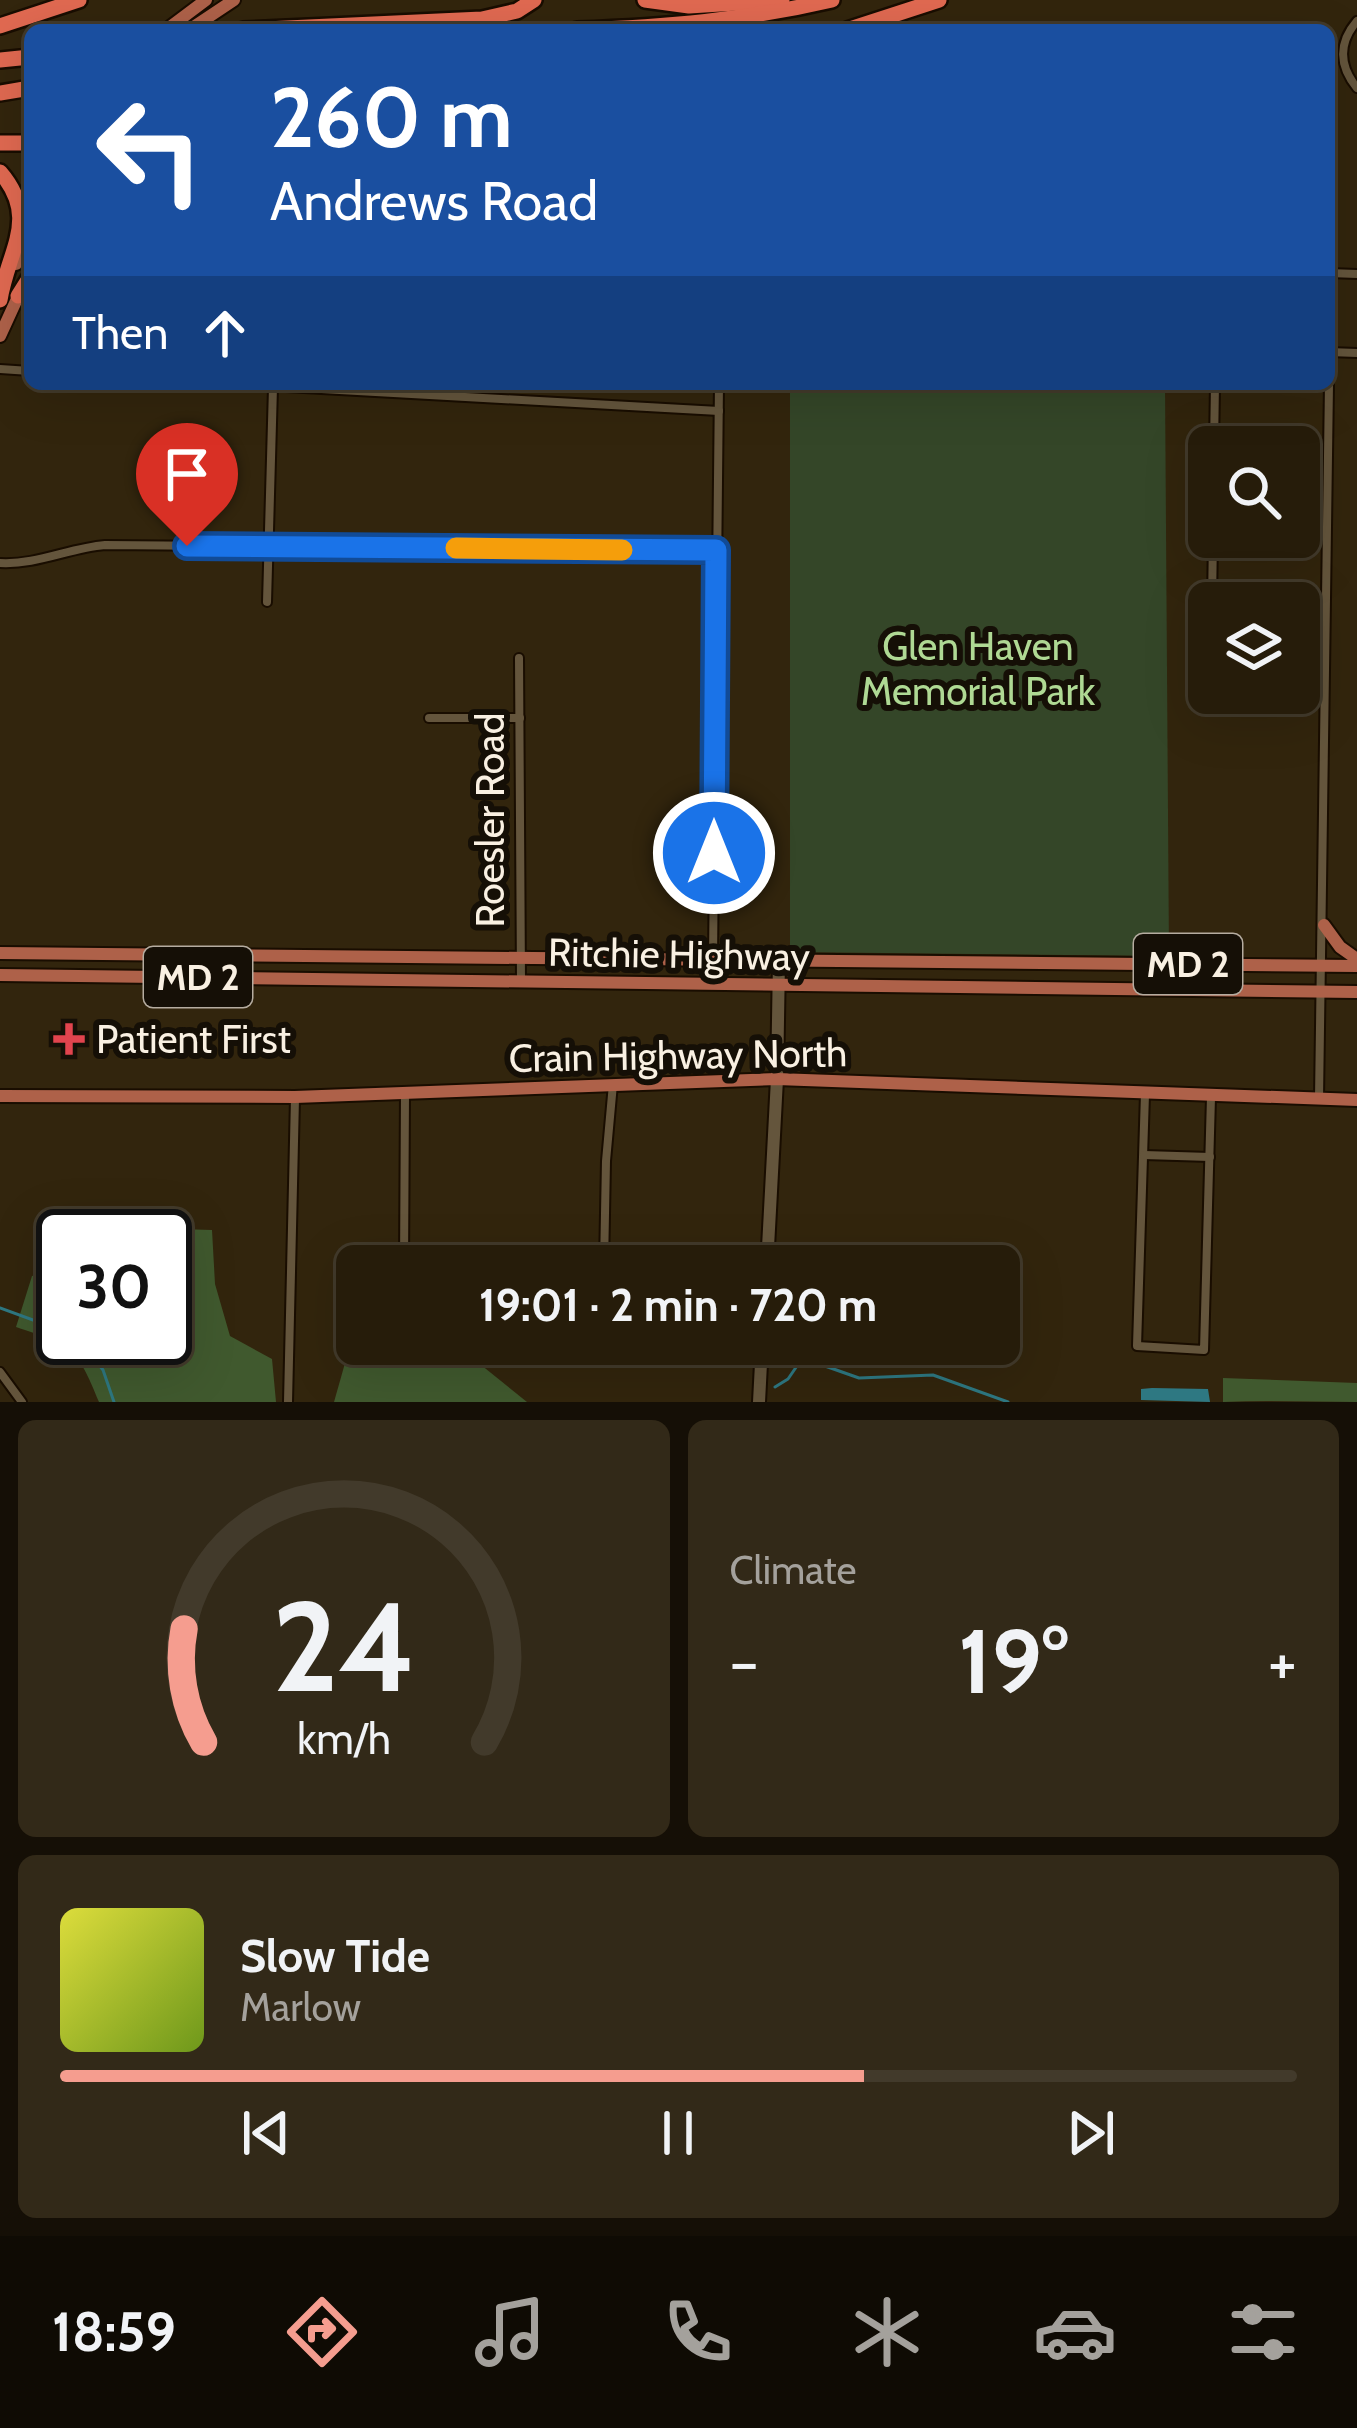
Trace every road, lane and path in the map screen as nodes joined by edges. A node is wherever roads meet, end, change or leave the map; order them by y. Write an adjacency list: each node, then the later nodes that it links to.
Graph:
1 (79, 0): 15 (highway)
2 (535, 0): 12 (highway)
3 (645, 0): 4 (highway)
4 (782, 0)
5 (832, 0): 13 (highway)
6 (939, 0): 14 (highway)
7 (204, 1): 10 (main road)
8 (232, 1): 11 (main road)
9 (1357, 21): 16 (street)
10 (174, 24)
11 (198, 24)
12 (373, 24)
13 (702, 24)
14 (865, 24)
15 (0, 26)
16 (1357, 88)
17 (0, 172): 21 (highway)
18 (24, 246): 21 (main road)
19 (24, 285): 20 (highway)
20 (18, 296): 22 (main road)
21 (0, 300)
22 (0, 336)
23 (273, 390): 30 (street)
24 (359, 390): 28 (street)
25 (719, 390): 28 (street)
26 (1215, 390): 29 (street)
27 (1329, 390): 35 (street)
28 (719, 411): 31 (street)
29 (1214, 426)
30 (268, 546): 31 (street); 32 (street); 33 (street)
31 (716, 550): 42 (street)
32 (0, 563)
33 (267, 602)
34 (1320, 642): 35 (street)
35 (1325, 642): 39 (street)
36 (519, 658): 38 (street, Roesler Road)
37 (429, 718): 38 (street)
38 (520, 718): 41 (street, Roesler Road)
39 (1324, 925): 44 (main road); 45 (street)
40 (0, 953): 41 (main road, Ritchie Highway / MD 2)
41 (521, 958): 42 (main road, Ritchie Highway / MD 2); 47 (street, Roesler Road)
42 (713, 960): 43 (main road, Ritchie Highway / MD 2)
43 (779, 961): 45 (main road, Ritchie Highway / MD 2); 48 (street)
44 (1357, 962): 45 (main road, Ritchie Highway / MD 2)
45 (1324, 965): 49 (street)
46 (0, 975): 47 (main road, Ritchie Highway / MD 2)
47 (521, 983): 48 (main road, Ritchie Highway / MD 2)
48 (779, 985): 49 (main road, Ritchie Highway / MD 2); 51 (street)
49 (1323, 992): 50 (main road, Ritchie Highway / MD 2); 58 (street)
50 (1357, 992)
51 (777, 1079): 52 (main road, Crain Highway North); 54 (main road, Crain Highway North); 64 (street)
52 (613, 1083): 53 (main road, Crain Highway North); 63 (street)
53 (405, 1093): 56 (main road, Crain Highway North); 62 (street)
54 (1145, 1094): 57 (main road, Crain Highway North); 60 (street)
55 (0, 1096): 56 (main road, Crain Highway North)
56 (295, 1096): 68 (street)
57 (1211, 1097): 58 (main road, Crain Highway North); 61 (street)
58 (1319, 1099): 59 (main road, Crain Highway North)
59 (1357, 1100)
60 (1144, 1155): 61 (street); 61 (street)
61 (1210, 1157)
62 (404, 1245)
63 (604, 1245)
64 (767, 1245)
65 (761, 1365): 69 (street)
66 (0, 1372): 67 (street)
67 (22, 1402)
68 (288, 1402)
69 (759, 1402)

